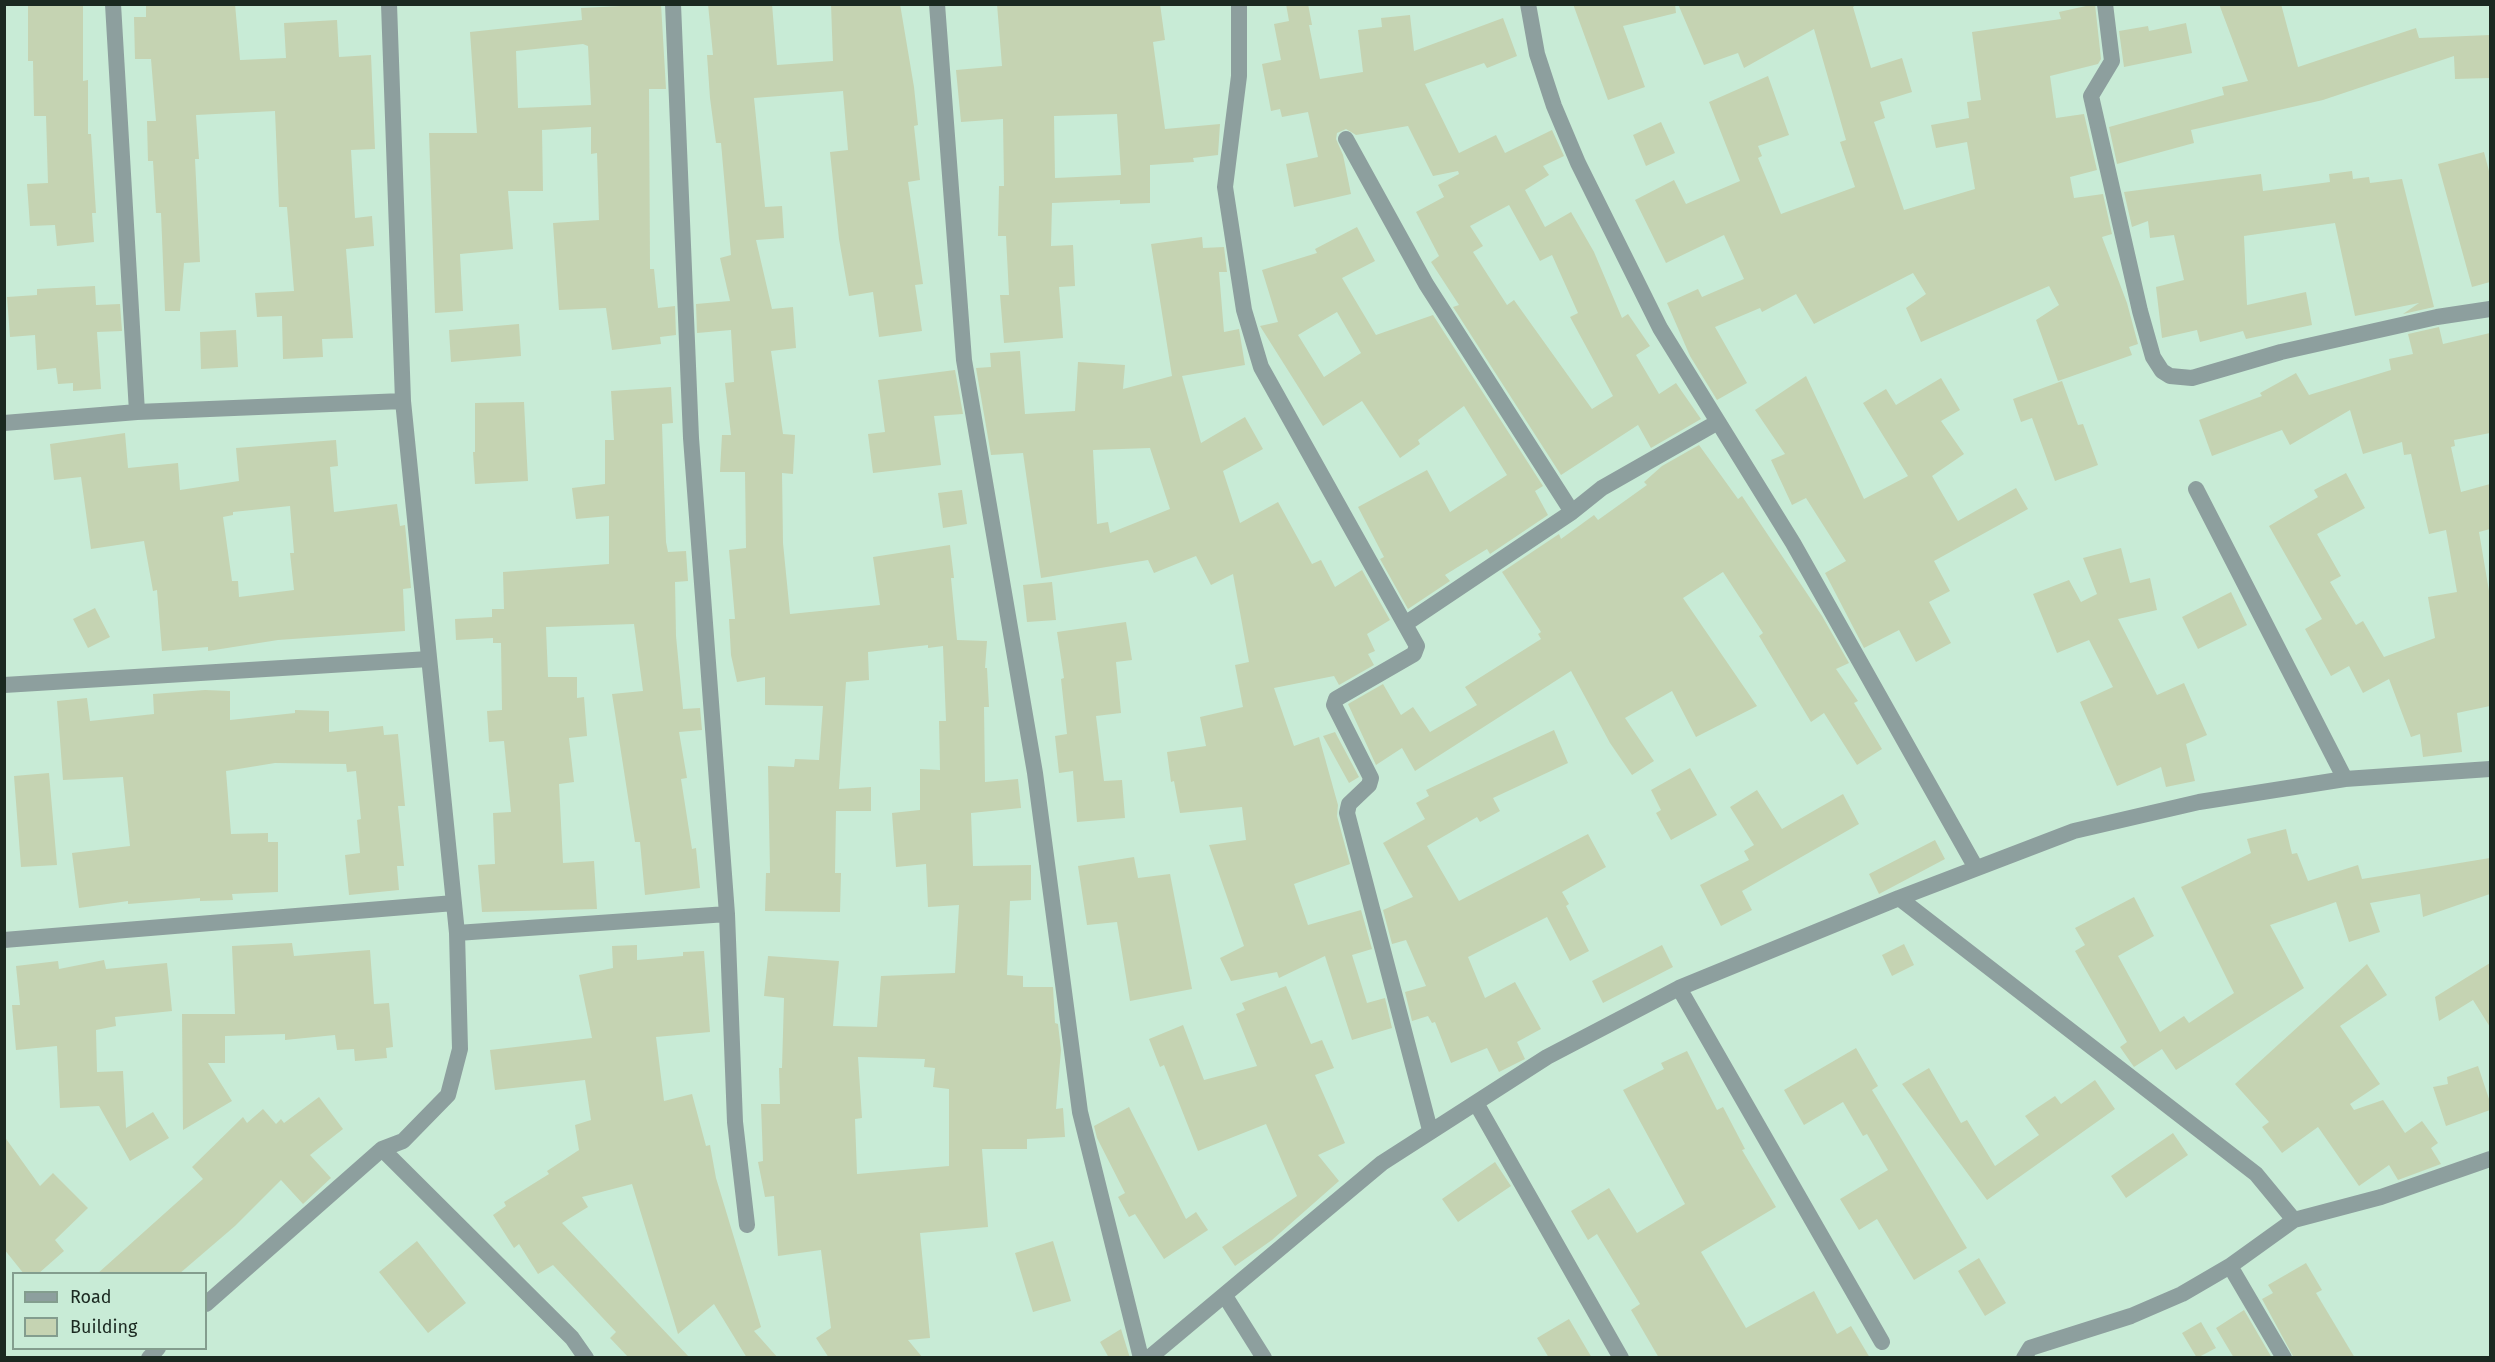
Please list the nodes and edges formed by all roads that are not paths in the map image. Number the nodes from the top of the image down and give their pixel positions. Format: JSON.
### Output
{"nodes":[{"id":1,"x":113,"y":4,"type":"edge"},
{"id":2,"x":389,"y":4,"type":"edge"},
{"id":3,"x":673,"y":4,"type":"edge"},
{"id":4,"x":937,"y":4,"type":"edge"},
{"id":5,"x":1239,"y":4,"type":"edge"},
{"id":6,"x":1528,"y":4,"type":"edge"},
{"id":7,"x":2105,"y":4,"type":"edge"},
{"id":8,"x":1346,"y":139,"type":"dead end"},
{"id":9,"x":2490,"y":309,"type":"edge"},
{"id":10,"x":404,"y":401,"type":"junction"},
{"id":11,"x":137,"y":412,"type":"junction"},
{"id":12,"x":1718,"y":422,"type":"junction"},
{"id":13,"x":4,"y":423,"type":"edge"},
{"id":14,"x":2196,"y":489,"type":"dead end"},
{"id":15,"x":1572,"y":513,"type":"junction"},
{"id":16,"x":1405,"y":624,"type":"junction"},
{"id":17,"x":429,"y":659,"type":"junction"},
{"id":18,"x":4,"y":686,"type":"edge"},
{"id":19,"x":2490,"y":769,"type":"edge"},
{"id":20,"x":2345,"y":779,"type":"junction"},
{"id":21,"x":1976,"y":868,"type":"junction"},
{"id":22,"x":1899,"y":898,"type":"junction"},
{"id":23,"x":454,"y":903,"type":"junction"},
{"id":24,"x":727,"y":914,"type":"junction"},
{"id":25,"x":457,"y":933,"type":"junction"},
{"id":26,"x":4,"y":940,"type":"edge"},
{"id":27,"x":1679,"y":988,"type":"junction"},
{"id":28,"x":1476,"y":1103,"type":"junction"},
{"id":29,"x":1430,"y":1130,"type":"junction"},
{"id":30,"x":382,"y":1149,"type":"junction"},
{"id":31,"x":2490,"y":1159,"type":"edge"},
{"id":32,"x":2294,"y":1220,"type":"junction"},
{"id":33,"x":747,"y":1225,"type":"dead end"},
{"id":34,"x":2230,"y":1266,"type":"junction"},
{"id":35,"x":1225,"y":1296,"type":"junction"},
{"id":36,"x":207,"y":1303,"type":"edge"},
{"id":37,"x":1882,"y":1342,"type":"dead end"},
{"id":38,"x":586,"y":1358,"type":"edge"},
{"id":39,"x":1141,"y":1358,"type":"edge"},
{"id":40,"x":1149,"y":1358,"type":"edge"},
{"id":41,"x":1264,"y":1358,"type":"edge"},
{"id":42,"x":1621,"y":1358,"type":"edge"},
{"id":43,"x":2024,"y":1358,"type":"edge"},
{"id":44,"x":2284,"y":1358,"type":"edge"}],
"edges":[{"from":1,"to":11,"type":"street"},
{"from":2,"to":10,"type":"street"},
{"from":3,"to":24,"type":"street"},
{"from":4,"to":39,"type":"street"},
{"from":5,"to":16,"type":"street"},
{"from":6,"to":12,"type":"street"},
{"from":7,"to":9,"type":"street"},
{"from":8,"to":15,"type":"street"},
{"from":10,"to":11,"type":"street"},
{"from":10,"to":17,"type":"street"},
{"from":11,"to":13,"type":"street"},
{"from":12,"to":15,"type":"street"},
{"from":12,"to":21,"type":"street"},
{"from":14,"to":20,"type":"street"},
{"from":15,"to":16,"type":"street"},
{"from":16,"to":29,"type":"street"},
{"from":17,"to":18,"type":"street"},
{"from":17,"to":23,"type":"street"},
{"from":19,"to":20,"type":"street"},
{"from":20,"to":21,"type":"street"},
{"from":21,"to":22,"type":"street"},
{"from":22,"to":27,"type":"street"},
{"from":22,"to":32,"type":"street"},
{"from":23,"to":25,"type":"street"},
{"from":23,"to":26,"type":"street"},
{"from":24,"to":25,"type":"street"},
{"from":24,"to":33,"type":"street"},
{"from":25,"to":30,"type":"street"},
{"from":27,"to":28,"type":"street"},
{"from":27,"to":37,"type":"street"},
{"from":28,"to":29,"type":"street"},
{"from":28,"to":42,"type":"street"},
{"from":29,"to":35,"type":"street"},
{"from":30,"to":36,"type":"street"},
{"from":30,"to":38,"type":"street"},
{"from":31,"to":32,"type":"street"},
{"from":32,"to":34,"type":"street"},
{"from":34,"to":43,"type":"street"},
{"from":34,"to":44,"type":"street"},
{"from":35,"to":40,"type":"street"},
{"from":35,"to":41,"type":"street"}]}
